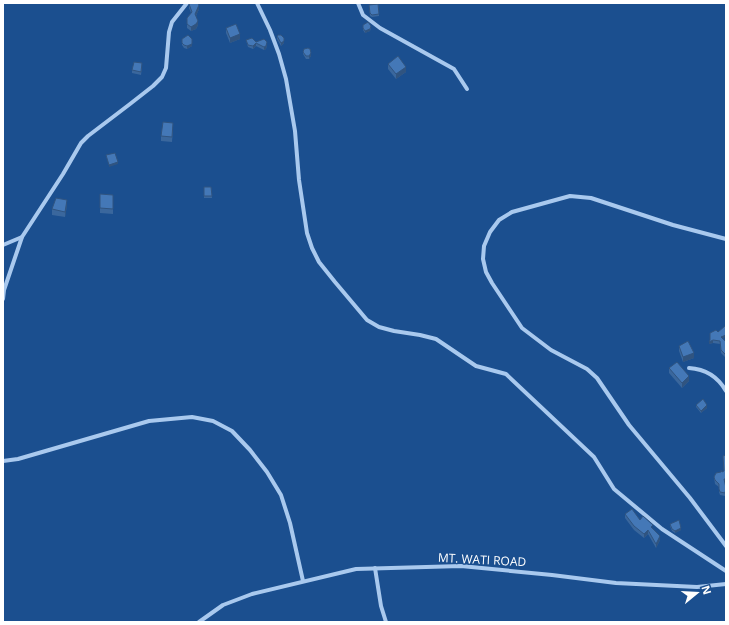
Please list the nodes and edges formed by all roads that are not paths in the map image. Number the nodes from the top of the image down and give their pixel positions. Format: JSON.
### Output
{"nodes":[{"id":1,"x":187,"y":3,"type":"edge"},
{"id":2,"x":257,"y":3,"type":"edge"},
{"id":3,"x":358,"y":3,"type":"edge"},
{"id":4,"x":467,"y":89,"type":"dead end"},
{"id":5,"x":22,"y":238,"type":"junction"},
{"id":6,"x":726,"y":239,"type":"edge"},
{"id":7,"x":3,"y":245,"type":"edge"},
{"id":8,"x":3,"y":299,"type":"edge"},
{"id":9,"x":689,"y":368,"type":"dead end"},
{"id":10,"x":726,"y":391,"type":"edge"},
{"id":11,"x":3,"y":461,"type":"edge"},
{"id":12,"x":726,"y":546,"type":"edge"},
{"id":13,"x":375,"y":568,"type":"junction"},
{"id":14,"x":726,"y":571,"type":"edge"},
{"id":15,"x":303,"y":581,"type":"junction"},
{"id":16,"x":726,"y":584,"type":"edge"},
{"id":17,"x":199,"y":622,"type":"edge"},
{"id":18,"x":386,"y":622,"type":"edge"}],
"edges":[{"from":1,"to":5,"type":"street"},
{"from":2,"to":14,"type":"street"},
{"from":3,"to":4,"type":"street"},
{"from":5,"to":7,"type":"street"},
{"from":5,"to":8,"type":"street"},
{"from":6,"to":12,"type":"street"},
{"from":9,"to":10,"type":"street"},
{"from":11,"to":15,"type":"street"},
{"from":13,"to":15,"type":"street","name":"MT. WATI ROAD"},
{"from":13,"to":16,"type":"street","name":"MT. WATI ROAD"},
{"from":13,"to":18,"type":"street"},
{"from":15,"to":17,"type":"street","name":"MT. WATI ROAD"}]}
